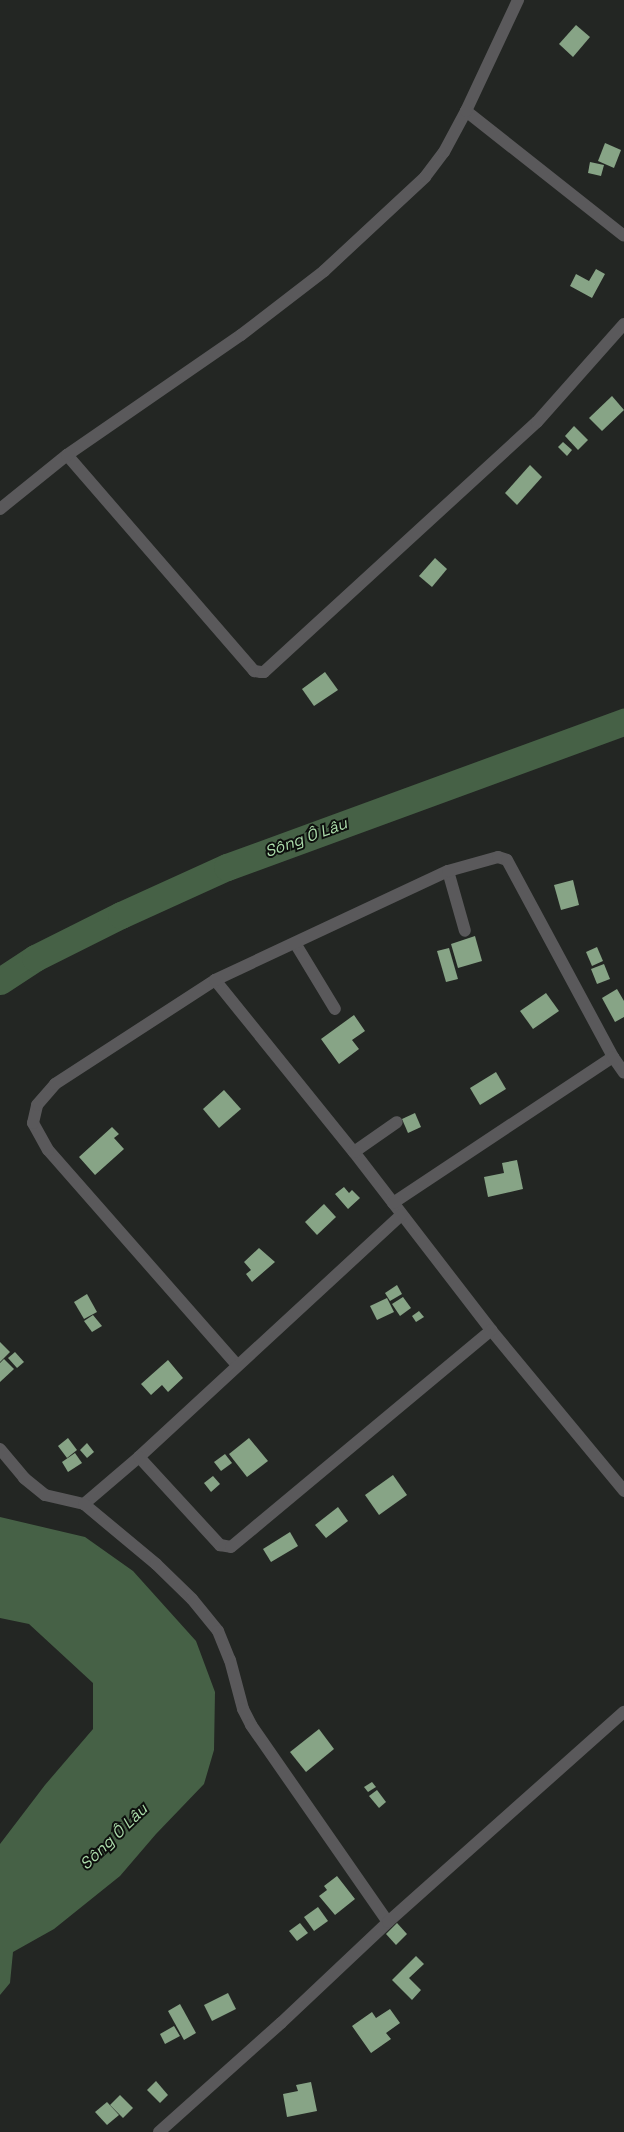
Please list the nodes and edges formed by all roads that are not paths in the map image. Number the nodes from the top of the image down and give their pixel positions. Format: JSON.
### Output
{"nodes":[{"id":1,"x":518,"y":0,"type":"edge"},
{"id":2,"x":466,"y":111,"type":"junction"},
{"id":3,"x":624,"y":236,"type":"edge"},
{"id":4,"x":624,"y":324,"type":"edge"},
{"id":5,"x":67,"y":455,"type":"junction"},
{"id":6,"x":0,"y":510,"type":"edge"},
{"id":7,"x":448,"y":870,"type":"junction"},
{"id":8,"x":465,"y":931,"type":"dead end"},
{"id":9,"x":295,"y":943,"type":"junction"},
{"id":10,"x":215,"y":980,"type":"junction"},
{"id":11,"x":335,"y":1009,"type":"dead end"},
{"id":12,"x":613,"y":1057,"type":"junction"},
{"id":13,"x":624,"y":1074,"type":"edge"},
{"id":14,"x":397,"y":1122,"type":"dead end"},
{"id":15,"x":354,"y":1152,"type":"junction"},
{"id":16,"x":393,"y":1203,"type":"junction"},
{"id":17,"x":401,"y":1215,"type":"junction"},
{"id":18,"x":491,"y":1330,"type":"junction"},
{"id":19,"x":237,"y":1366,"type":"junction"},
{"id":20,"x":0,"y":1449,"type":"edge"},
{"id":21,"x":139,"y":1457,"type":"junction"},
{"id":22,"x":624,"y":1491,"type":"edge"},
{"id":23,"x":84,"y":1504,"type":"junction"},
{"id":24,"x":624,"y":1712,"type":"edge"},
{"id":25,"x":388,"y":1922,"type":"junction"},
{"id":26,"x":158,"y":2132,"type":"edge"}],
"edges":[{"from":1,"to":2,"type":"street"},
{"from":2,"to":3,"type":"street"},
{"from":2,"to":5,"type":"street"},
{"from":4,"to":5,"type":"street"},
{"from":5,"to":6,"type":"street"},
{"from":7,"to":8,"type":"street"},
{"from":7,"to":9,"type":"street"},
{"from":7,"to":12,"type":"street"},
{"from":9,"to":10,"type":"street"},
{"from":9,"to":11,"type":"street"},
{"from":10,"to":15,"type":"street"},
{"from":10,"to":19,"type":"street"},
{"from":12,"to":13,"type":"street"},
{"from":12,"to":16,"type":"street"},
{"from":14,"to":15,"type":"street"},
{"from":15,"to":16,"type":"street"},
{"from":16,"to":17,"type":"street"},
{"from":17,"to":18,"type":"street"},
{"from":17,"to":19,"type":"street"},
{"from":18,"to":21,"type":"street"},
{"from":18,"to":22,"type":"street"},
{"from":19,"to":21,"type":"street"},
{"from":20,"to":23,"type":"street"},
{"from":21,"to":23,"type":"street"},
{"from":23,"to":25,"type":"street"},
{"from":24,"to":25,"type":"street"},
{"from":25,"to":26,"type":"street"}]}
